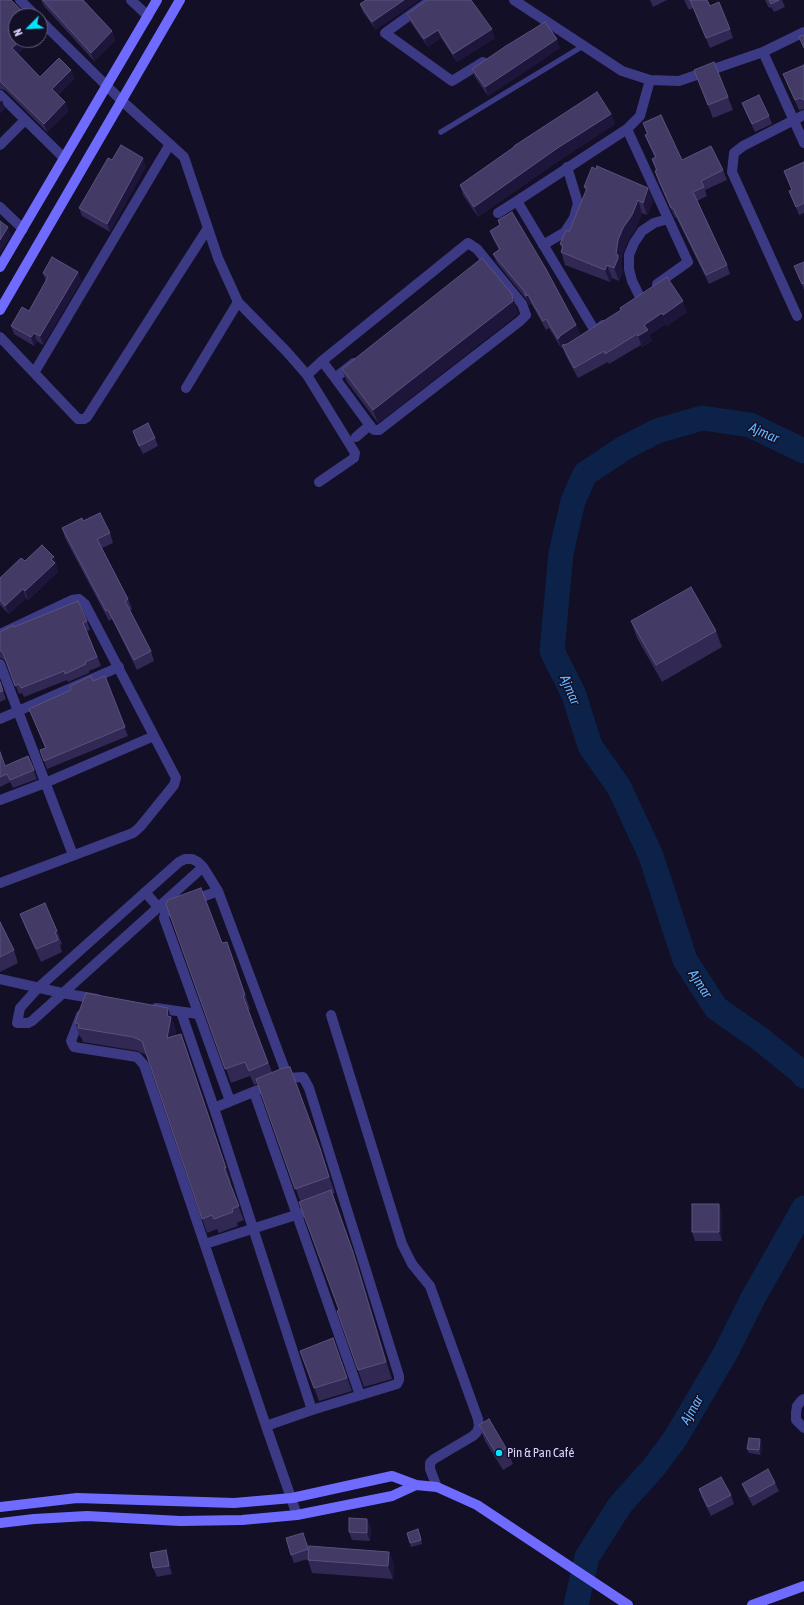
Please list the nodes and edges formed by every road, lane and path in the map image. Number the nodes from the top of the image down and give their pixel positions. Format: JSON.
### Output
{"nodes":[{"id":1,"x":20,"y":0,"type":"edge"},
{"id":2,"x":132,"y":0,"type":"edge"},
{"id":3,"x":157,"y":0,"type":"edge"},
{"id":4,"x":180,"y":0,"type":"edge"},
{"id":5,"x":431,"y":0,"type":"edge"},
{"id":6,"x":514,"y":0,"type":"edge"},
{"id":7,"x":28,"y":8,"type":"edge"},
{"id":8,"x":148,"y":16,"type":"junction"},
{"id":9,"x":48,"y":28,"type":"edge"},
{"id":10,"x":804,"y":32,"type":"edge"},
{"id":11,"x":583,"y":46,"type":"junction"},
{"id":12,"x":763,"y":52,"type":"junction"},
{"id":13,"x":493,"y":56,"type":"edge"},
{"id":14,"x":650,"y":80,"type":"junction"},
{"id":15,"x":107,"y":86,"type":"junction"},
{"id":16,"x":0,"y":95,"type":"edge"},
{"id":17,"x":121,"y":100,"type":"junction"},
{"id":18,"x":804,"y":115,"type":"edge"},
{"id":19,"x":25,"y":120,"type":"junction"},
{"id":20,"x":794,"y":120,"type":"junction"},
{"id":21,"x":627,"y":128,"type":"junction"},
{"id":22,"x":441,"y":132,"type":"dead end"},
{"id":23,"x":804,"y":143,"type":"edge"},
{"id":24,"x":170,"y":144,"type":"junction"},
{"id":25,"x":0,"y":145,"type":"edge"},
{"id":26,"x":64,"y":158,"type":"junction"},
{"id":27,"x":567,"y":167,"type":"junction"},
{"id":28,"x":517,"y":201,"type":"junction"},
{"id":29,"x":0,"y":207,"type":"edge"},
{"id":30,"x":498,"y":213,"type":"dead end"},
{"id":31,"x":668,"y":219,"type":"junction"},
{"id":32,"x":208,"y":228,"type":"junction"},
{"id":33,"x":23,"y":229,"type":"junction"},
{"id":34,"x":543,"y":245,"type":"junction"},
{"id":35,"x":0,"y":267,"type":"edge"},
{"id":36,"x":238,"y":302,"type":"junction"},
{"id":37,"x":0,"y":310,"type":"edge"},
{"id":38,"x":797,"y":316,"type":"dead end"},
{"id":39,"x":612,"y":318,"type":"edge"},
{"id":40,"x":0,"y":337,"type":"edge"},
{"id":41,"x":360,"y":358,"type":"edge"},
{"id":42,"x":322,"y":361,"type":"junction"},
{"id":43,"x":34,"y":373,"type":"junction"},
{"id":44,"x":306,"y":375,"type":"junction"},
{"id":45,"x":335,"y":378,"type":"junction"},
{"id":46,"x":186,"y":388,"type":"dead end"},
{"id":47,"x":370,"y":426,"type":"junction"},
{"id":48,"x":356,"y":437,"type":"dead end"},
{"id":49,"x":319,"y":482,"type":"dead end"},
{"id":50,"x":0,"y":634,"type":"edge"},
{"id":51,"x":0,"y":664,"type":"edge"},
{"id":52,"x":119,"y":667,"type":"junction"},
{"id":53,"x":19,"y":711,"type":"junction"},
{"id":54,"x":0,"y":719,"type":"edge"},
{"id":55,"x":154,"y":736,"type":"junction"},
{"id":56,"x":45,"y":783,"type":"junction"},
{"id":57,"x":0,"y":800,"type":"edge"},
{"id":58,"x":73,"y":854,"type":"junction"},
{"id":59,"x":203,"y":867,"type":"junction"},
{"id":60,"x":0,"y":883,"type":"edge"},
{"id":61,"x":218,"y":891,"type":"junction"},
{"id":62,"x":145,"y":892,"type":"junction"},
{"id":63,"x":158,"y":907,"type":"junction"},
{"id":64,"x":0,"y":979,"type":"edge"},
{"id":65,"x":38,"y":988,"type":"junction"},
{"id":66,"x":62,"y":993,"type":"junction"},
{"id":67,"x":88,"y":997,"type":"junction"},
{"id":68,"x":104,"y":1000,"type":"edge"},
{"id":69,"x":142,"y":1006,"type":"edge"},
{"id":70,"x":181,"y":1012,"type":"junction"},
{"id":71,"x":198,"y":1014,"type":"junction"},
{"id":72,"x":331,"y":1015,"type":"dead end"},
{"id":73,"x":267,"y":1086,"type":"edge"},
{"id":74,"x":254,"y":1092,"type":"junction"},
{"id":75,"x":230,"y":1102,"type":"junction"},
{"id":76,"x":214,"y":1108,"type":"junction"},
{"id":77,"x":310,"y":1210,"type":"edge"},
{"id":78,"x":296,"y":1215,"type":"junction"},
{"id":79,"x":252,"y":1228,"type":"junction"},
{"id":80,"x":205,"y":1244,"type":"junction"},
{"id":81,"x":360,"y":1395,"type":"junction"},
{"id":82,"x":804,"y":1399,"type":"edge"},
{"id":83,"x":312,"y":1410,"type":"junction"},
{"id":84,"x":266,"y":1426,"type":"junction"},
{"id":85,"x":804,"y":1428,"type":"edge"},
{"id":86,"x":416,"y":1485,"type":"junction"},
{"id":87,"x":437,"y":1487,"type":"junction"},
{"id":88,"x":292,"y":1498,"type":"junction"},
{"id":89,"x":0,"y":1507,"type":"edge"},
{"id":90,"x":297,"y":1514,"type":"junction"},
{"id":91,"x":0,"y":1523,"type":"edge"},
{"id":92,"x":804,"y":1586,"type":"edge"},
{"id":93,"x":628,"y":1605,"type":"edge"},
{"id":94,"x":752,"y":1605,"type":"edge"}],
"edges":[{"from":1,"to":7,"type":"street"},
{"from":2,"to":8,"type":"street"},
{"from":3,"to":8,"type":"street"},
{"from":4,"to":17,"type":"street"},
{"from":5,"to":13,"type":"street"},
{"from":6,"to":11,"type":"street"},
{"from":8,"to":15,"type":"street"},
{"from":9,"to":15,"type":"street"},
{"from":10,"to":12,"type":"street"},
{"from":11,"to":14,"type":"street"},
{"from":11,"to":22,"type":"lane"},
{"from":12,"to":14,"type":"street"},
{"from":12,"to":20,"type":"street"},
{"from":14,"to":21,"type":"street"},
{"from":15,"to":17,"type":"street"},
{"from":15,"to":26,"type":"street"},
{"from":16,"to":19,"type":"street"},
{"from":17,"to":24,"type":"street"},
{"from":17,"to":37,"type":"street"},
{"from":18,"to":20,"type":"street"},
{"from":19,"to":25,"type":"street"},
{"from":19,"to":26,"type":"street"},
{"from":20,"to":23,"type":"street"},
{"from":20,"to":38,"type":"street"},
{"from":21,"to":27,"type":"street"},
{"from":21,"to":31,"type":"street"},
{"from":24,"to":32,"type":"street"},
{"from":24,"to":43,"type":"street"},
{"from":26,"to":33,"type":"street"},
{"from":27,"to":28,"type":"street"},
{"from":27,"to":34,"type":"street"},
{"from":28,"to":30,"type":"street"},
{"from":28,"to":34,"type":"street"},
{"from":29,"to":33,"type":"street"},
{"from":31,"to":31,"type":"street"},
{"from":32,"to":36,"type":"street"},
{"from":32,"to":43,"type":"street"},
{"from":33,"to":35,"type":"street"},
{"from":34,"to":39,"type":"street"},
{"from":36,"to":44,"type":"street"},
{"from":36,"to":46,"type":"street"},
{"from":40,"to":43,"type":"street"},
{"from":41,"to":45,"type":"street"},
{"from":42,"to":44,"type":"street"},
{"from":42,"to":45,"type":"street"},
{"from":42,"to":47,"type":"street"},
{"from":44,"to":49,"type":"street"},
{"from":45,"to":47,"type":"street"},
{"from":47,"to":48,"type":"street"},
{"from":50,"to":52,"type":"street"},
{"from":51,"to":53,"type":"street"},
{"from":52,"to":53,"type":"street"},
{"from":52,"to":55,"type":"street"},
{"from":53,"to":54,"type":"street"},
{"from":53,"to":56,"type":"street"},
{"from":55,"to":56,"type":"street"},
{"from":55,"to":58,"type":"street"},
{"from":56,"to":57,"type":"street"},
{"from":56,"to":58,"type":"street"},
{"from":58,"to":60,"type":"street"},
{"from":59,"to":61,"type":"street"},
{"from":59,"to":62,"type":"street"},
{"from":59,"to":63,"type":"street"},
{"from":61,"to":71,"type":"street"},
{"from":61,"to":81,"type":"street"},
{"from":62,"to":63,"type":"street"},
{"from":62,"to":65,"type":"street"},
{"from":63,"to":66,"type":"street"},
{"from":64,"to":65,"type":"street"},
{"from":65,"to":66,"type":"street"},
{"from":65,"to":66,"type":"street"},
{"from":66,"to":67,"type":"street"},
{"from":67,"to":68,"type":"street"},
{"from":67,"to":80,"type":"street"},
{"from":69,"to":70,"type":"street"},
{"from":70,"to":71,"type":"street"},
{"from":70,"to":76,"type":"street"},
{"from":71,"to":75,"type":"street"},
{"from":72,"to":87,"type":"street"},
{"from":73,"to":74,"type":"street"},
{"from":74,"to":75,"type":"street"},
{"from":74,"to":78,"type":"street"},
{"from":75,"to":76,"type":"street"},
{"from":76,"to":79,"type":"street"},
{"from":77,"to":78,"type":"street"},
{"from":78,"to":79,"type":"street"},
{"from":78,"to":81,"type":"street"},
{"from":79,"to":80,"type":"street"},
{"from":79,"to":83,"type":"street"},
{"from":80,"to":84,"type":"street"},
{"from":81,"to":83,"type":"street"},
{"from":82,"to":85,"type":"street"},
{"from":83,"to":84,"type":"street"},
{"from":84,"to":88,"type":"street"},
{"from":86,"to":87,"type":"street"},
{"from":86,"to":88,"type":"street"},
{"from":86,"to":90,"type":"street"},
{"from":87,"to":93,"type":"street"},
{"from":88,"to":89,"type":"street"},
{"from":88,"to":90,"type":"street"},
{"from":90,"to":91,"type":"street"},
{"from":92,"to":94,"type":"street"}]}
